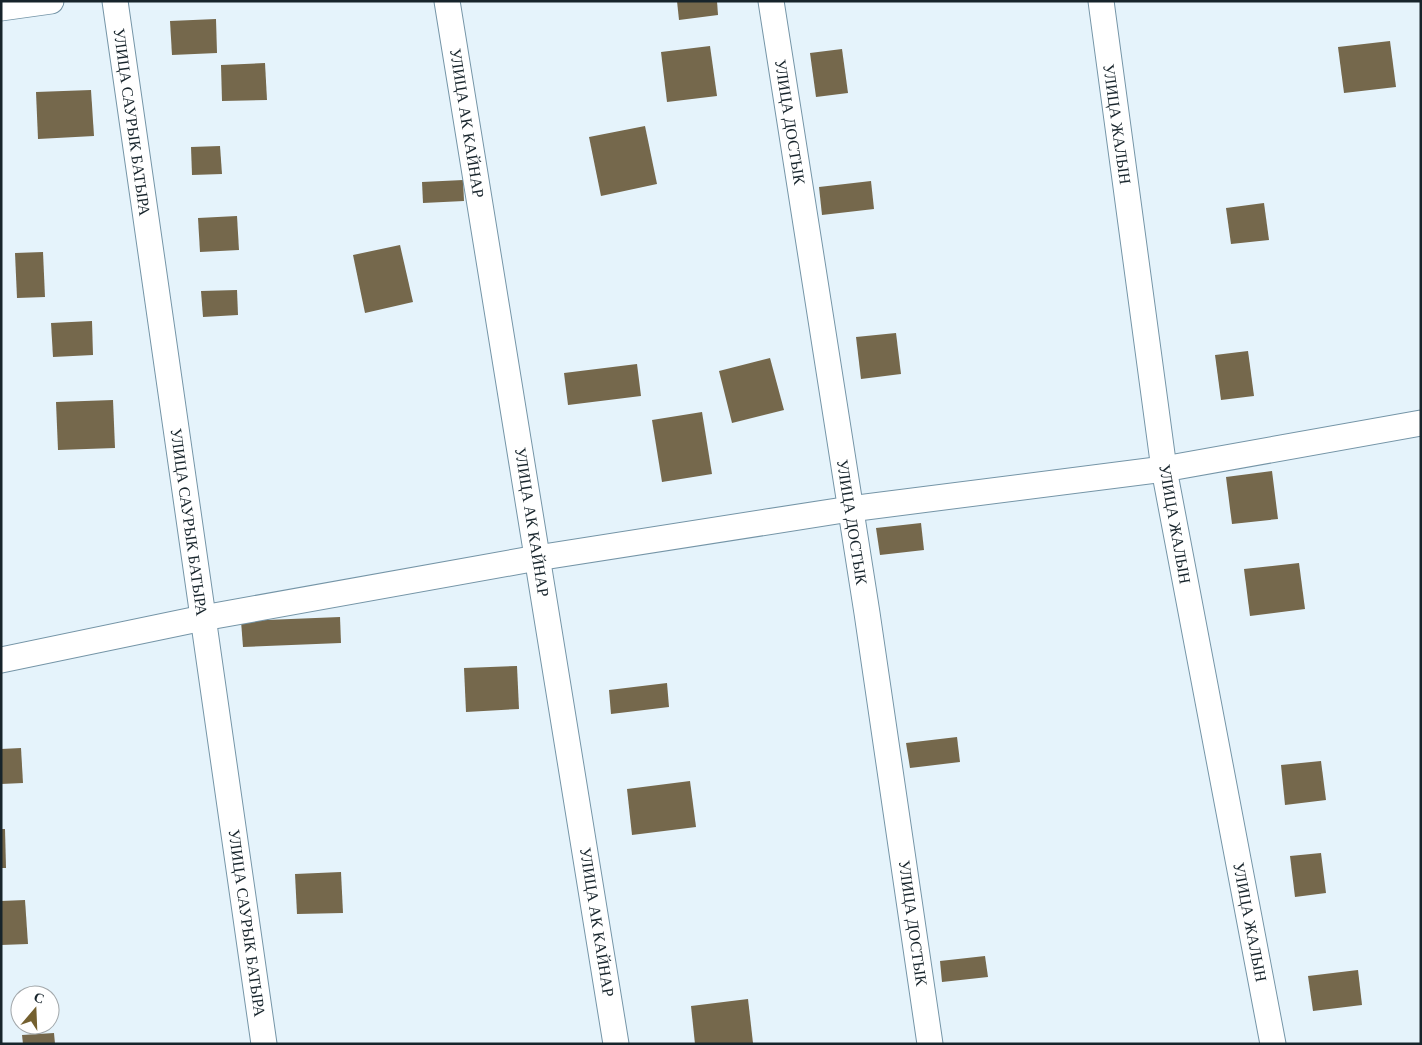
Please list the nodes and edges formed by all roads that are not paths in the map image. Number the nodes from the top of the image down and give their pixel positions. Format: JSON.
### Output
{"nodes":[{"id":1,"x":50,"y":1,"type":"edge"},
{"id":2,"x":115,"y":1,"type":"edge"},
{"id":3,"x":447,"y":1,"type":"edge"},
{"id":4,"x":771,"y":1,"type":"edge"},
{"id":5,"x":1101,"y":1,"type":"edge"},
{"id":6,"x":1,"y":8,"type":"edge"},
{"id":7,"x":1421,"y":423,"type":"edge"},
{"id":8,"x":1164,"y":469,"type":"junction"},
{"id":9,"x":850,"y":509,"type":"junction"},
{"id":10,"x":538,"y":558,"type":"junction"},
{"id":11,"x":203,"y":618,"type":"junction"},
{"id":12,"x":1,"y":660,"type":"edge"},
{"id":13,"x":264,"y":1044,"type":"edge"},
{"id":14,"x":616,"y":1044,"type":"edge"},
{"id":15,"x":930,"y":1044,"type":"edge"},
{"id":16,"x":1273,"y":1044,"type":"edge"}],
"edges":[{"from":1,"to":6,"type":"street"},
{"from":2,"to":11,"type":"street","name":"УЛИЦА САУРЫК БАТЫРА"},
{"from":3,"to":10,"type":"street","name":"УЛИЦА АК КАЙНАР"},
{"from":4,"to":9,"type":"street","name":"УЛИЦА ДОСТЫК"},
{"from":5,"to":8,"type":"street","name":"УЛИЦА ЖАЛЫН"},
{"from":7,"to":8,"type":"street"},
{"from":8,"to":9,"type":"street"},
{"from":8,"to":16,"type":"street","name":"УЛИЦА ЖАЛЫН"},
{"from":9,"to":10,"type":"street"},
{"from":9,"to":15,"type":"street","name":"УЛИЦА ДОСТЫК"},
{"from":10,"to":11,"type":"street"},
{"from":10,"to":14,"type":"street","name":"УЛИЦА АК КАЙНАР"},
{"from":11,"to":12,"type":"street"},
{"from":11,"to":13,"type":"street","name":"УЛИЦА САУРЫК БАТЫРА"}]}
